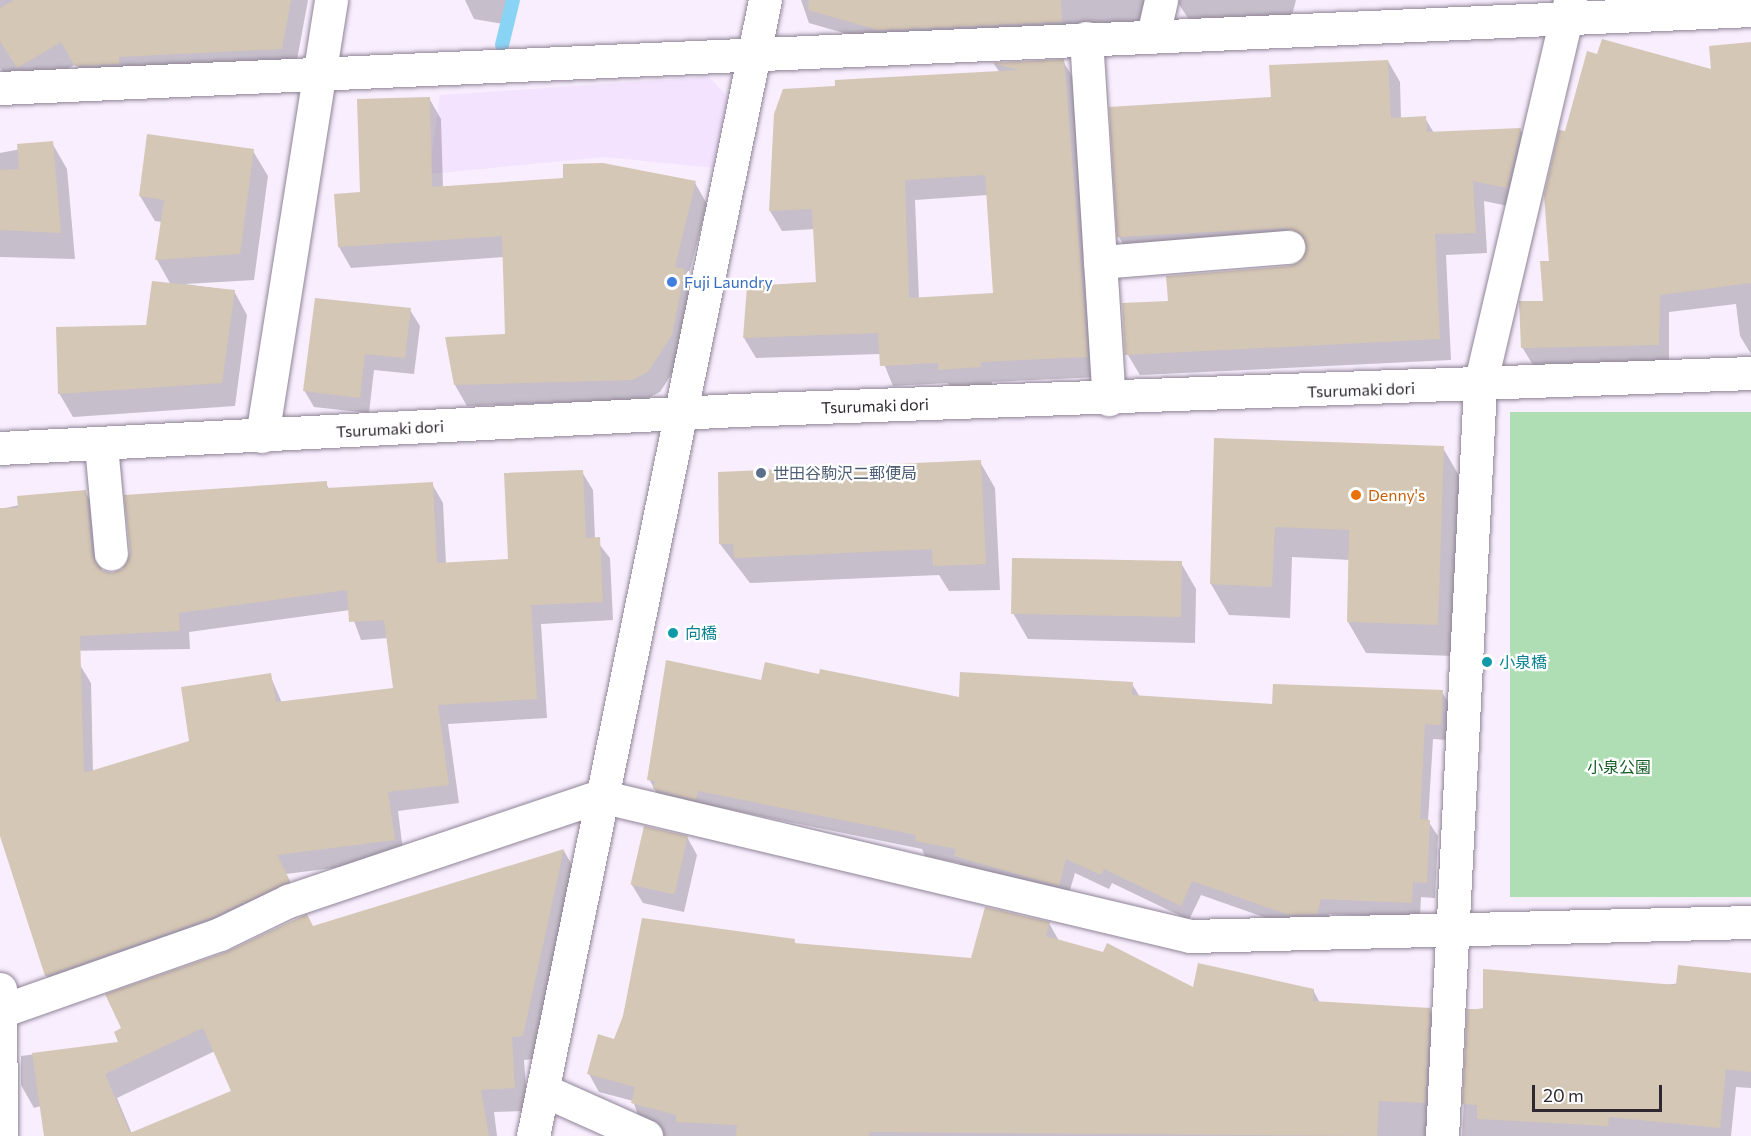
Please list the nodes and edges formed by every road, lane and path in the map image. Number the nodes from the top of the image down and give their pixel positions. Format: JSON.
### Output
{"nodes":[{"id":1,"x":331,"y":0,"type":"edge"},
{"id":2,"x":765,"y":0,"type":"edge"},
{"id":3,"x":1161,"y":0,"type":"edge"},
{"id":4,"x":1568,"y":9,"type":"edge"},
{"id":5,"x":1751,"y":10,"type":"edge"},
{"id":6,"x":1153,"y":35,"type":"junction"},
{"id":7,"x":1086,"y":38,"type":"junction"},
{"id":8,"x":755,"y":52,"type":"junction"},
{"id":9,"x":317,"y":77,"type":"junction"},
{"id":10,"x":0,"y":88,"type":"edge"},
{"id":11,"x":1288,"y":247,"type":"dead end"},
{"id":12,"x":1100,"y":262,"type":"junction"},
{"id":13,"x":1751,"y":373,"type":"edge"},
{"id":14,"x":1480,"y":385,"type":"junction"},
{"id":15,"x":1109,"y":399,"type":"junction"},
{"id":16,"x":680,"y":413,"type":"junction"},
{"id":17,"x":262,"y":436,"type":"junction"},
{"id":18,"x":101,"y":445,"type":"junction"},
{"id":19,"x":0,"y":448,"type":"edge"},
{"id":20,"x":111,"y":554,"type":"dead end"},
{"id":21,"x":600,"y":796,"type":"junction"},
{"id":22,"x":1751,"y":921,"type":"edge"},
{"id":23,"x":1448,"y":930,"type":"junction"},
{"id":24,"x":2,"y":999,"type":"edge"},
{"id":25,"x":543,"y":1090,"type":"junction"},
{"id":26,"x":1,"y":1136,"type":"edge"},
{"id":27,"x":533,"y":1136,"type":"edge"},
{"id":28,"x":646,"y":1136,"type":"edge"},
{"id":29,"x":1442,"y":1136,"type":"edge"}],
"edges":[{"from":1,"to":9,"type":"street"},
{"from":2,"to":8,"type":"street"},
{"from":3,"to":6,"type":"street"},
{"from":4,"to":5,"type":"street"},
{"from":4,"to":6,"type":"street"},
{"from":4,"to":14,"type":"street"},
{"from":6,"to":7,"type":"street"},
{"from":7,"to":8,"type":"street"},
{"from":7,"to":12,"type":"street"},
{"from":8,"to":9,"type":"street"},
{"from":8,"to":16,"type":"street"},
{"from":9,"to":10,"type":"street"},
{"from":9,"to":17,"type":"street"},
{"from":11,"to":12,"type":"street"},
{"from":12,"to":15,"type":"street"},
{"from":13,"to":14,"type":"street","name":"Tsurumaki dori"},
{"from":14,"to":15,"type":"street","name":"Tsurumaki dori"},
{"from":14,"to":23,"type":"street"},
{"from":15,"to":16,"type":"street","name":"Tsurumaki dori"},
{"from":16,"to":17,"type":"street","name":"Tsurumaki dori"},
{"from":16,"to":21,"type":"street"},
{"from":17,"to":18,"type":"street","name":"Tsurumaki dori"},
{"from":18,"to":19,"type":"street","name":"Tsurumaki dori"},
{"from":18,"to":20,"type":"street"},
{"from":21,"to":23,"type":"street"},
{"from":21,"to":24,"type":"street"},
{"from":21,"to":25,"type":"street"},
{"from":22,"to":23,"type":"street"},
{"from":23,"to":29,"type":"street"},
{"from":24,"to":26,"type":"street"},
{"from":25,"to":27,"type":"street"},
{"from":25,"to":28,"type":"street"}]}
